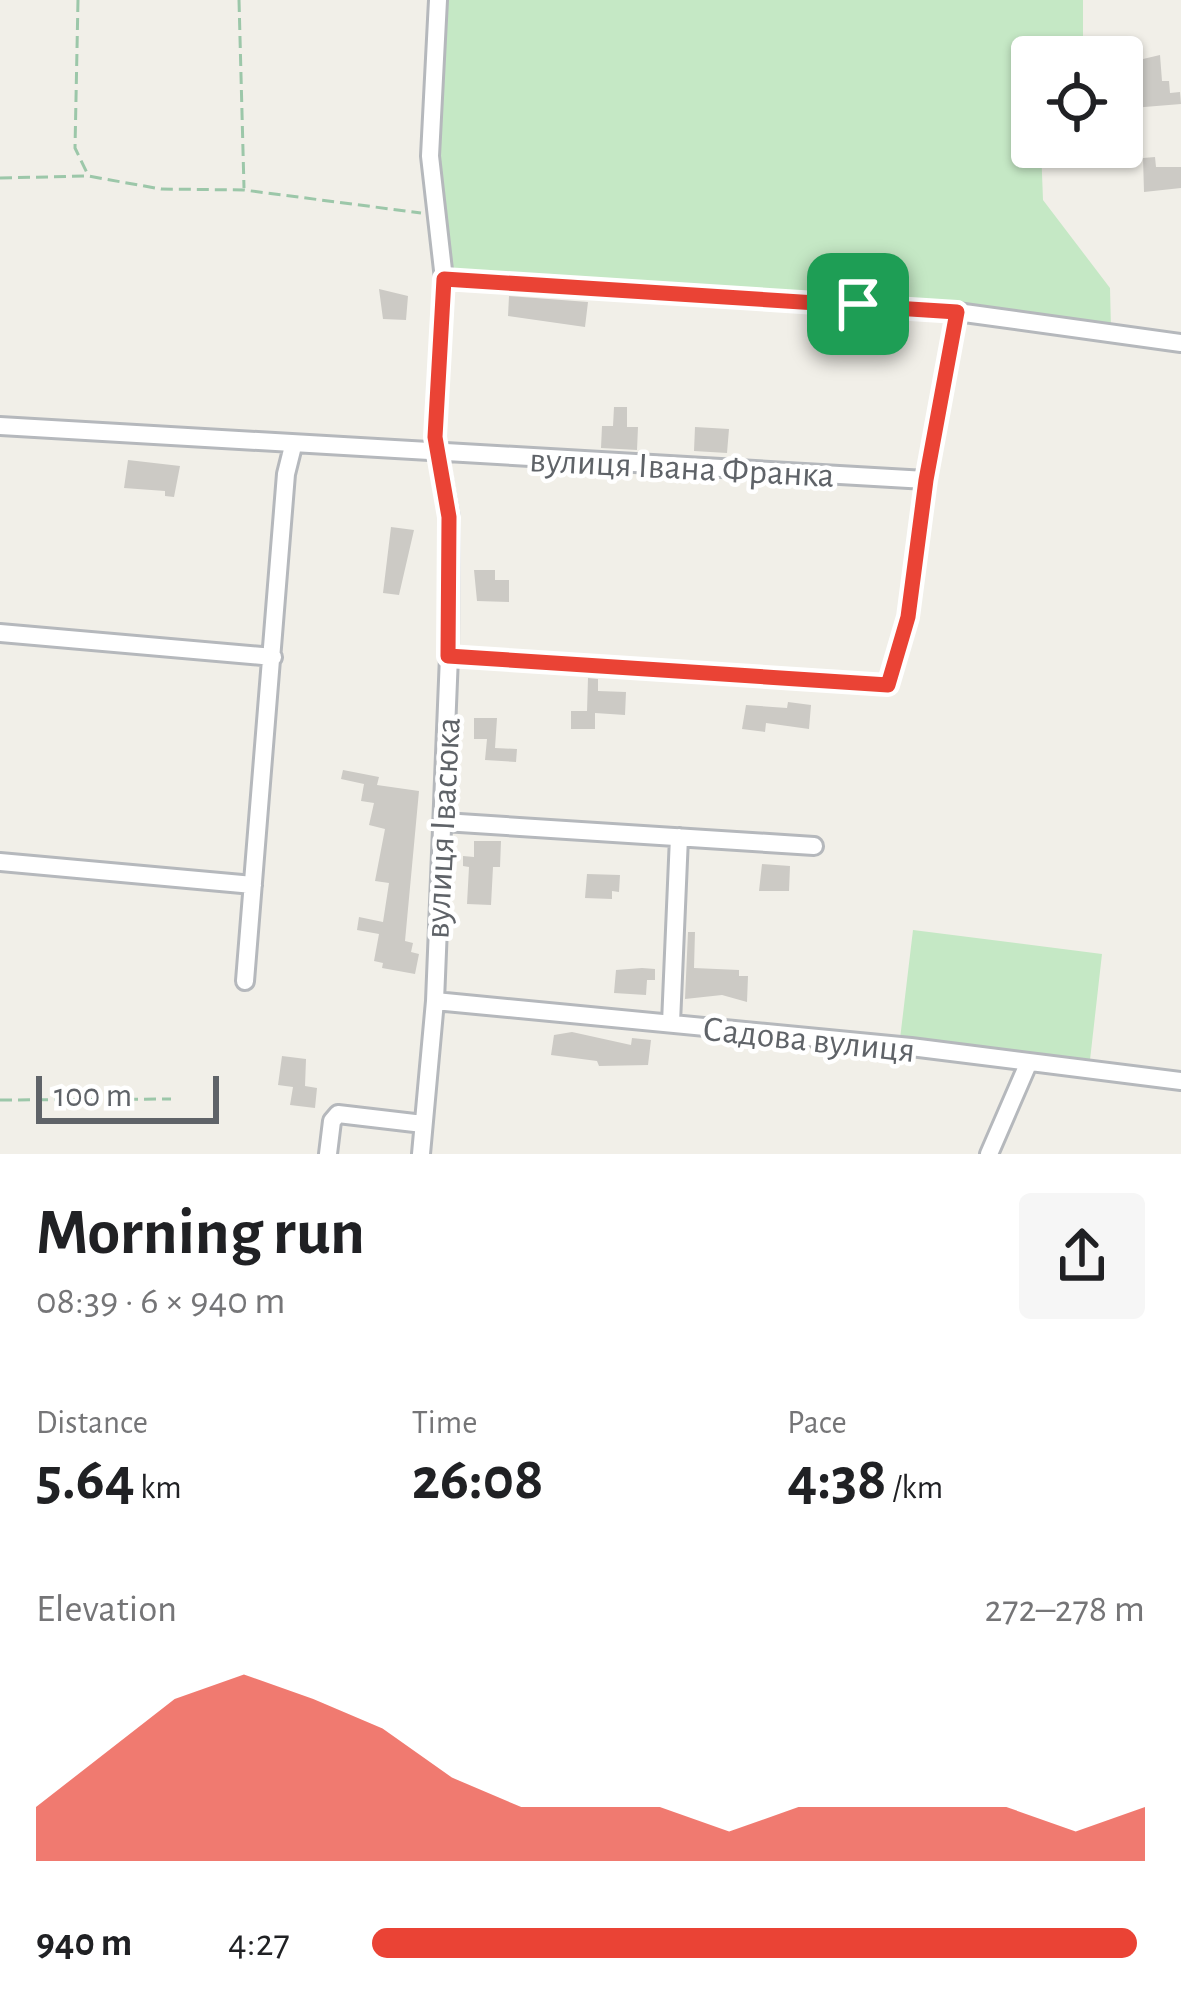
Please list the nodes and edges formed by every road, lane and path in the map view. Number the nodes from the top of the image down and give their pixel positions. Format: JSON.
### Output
{"nodes":[{"id":1,"x":78,"y":0,"type":"edge"},
{"id":2,"x":239,"y":0,"type":"edge"},
{"id":3,"x":438,"y":0,"type":"edge"},
{"id":4,"x":88,"y":176,"type":"junction"},
{"id":5,"x":0,"y":178,"type":"edge"},
{"id":6,"x":244,"y":190,"type":"junction"},
{"id":7,"x":435,"y":214,"type":"junction"},
{"id":8,"x":444,"y":279,"type":"junction"},
{"id":9,"x":957,"y":312,"type":"junction"},
{"id":10,"x":1181,"y":344,"type":"edge"},
{"id":11,"x":0,"y":426,"type":"edge"},
{"id":12,"x":293,"y":446,"type":"junction"},
{"id":13,"x":438,"y":453,"type":"junction"},
{"id":14,"x":926,"y":480,"type":"junction"},
{"id":15,"x":0,"y":633,"type":"edge"},
{"id":16,"x":448,"y":656,"type":"junction"},
{"id":17,"x":273,"y":657,"type":"junction"},
{"id":18,"x":444,"y":821,"type":"junction"},
{"id":19,"x":679,"y":837,"type":"junction"},
{"id":20,"x":814,"y":846,"type":"dead end"},
{"id":21,"x":0,"y":862,"type":"edge"},
{"id":22,"x":253,"y":885,"type":"junction"},
{"id":23,"x":244,"y":981,"type":"dead end"},
{"id":24,"x":435,"y":1001,"type":"junction"},
{"id":25,"x":671,"y":1023,"type":"junction"},
{"id":26,"x":1028,"y":1064,"type":"junction"},
{"id":27,"x":1181,"y":1081,"type":"edge"},
{"id":28,"x":171,"y":1099,"type":"dead end"},
{"id":29,"x":0,"y":1100,"type":"edge"},
{"id":30,"x":423,"y":1124,"type":"junction"},
{"id":31,"x":328,"y":1154,"type":"edge"},
{"id":32,"x":421,"y":1154,"type":"edge"},
{"id":33,"x":989,"y":1154,"type":"edge"}],
"edges":[{"from":1,"to":4,"type":"path"},
{"from":2,"to":6,"type":"path"},
{"from":3,"to":7,"type":"street","name":"вулиця Івасюка"},
{"from":4,"to":5,"type":"path"},
{"from":4,"to":6,"type":"path"},
{"from":6,"to":7,"type":"path"},
{"from":7,"to":8,"type":"street","name":"вулиця Івасюка"},
{"from":8,"to":9,"type":"street"},
{"from":8,"to":13,"type":"street","name":"вулиця Івасюка"},
{"from":9,"to":10,"type":"street"},
{"from":9,"to":14,"type":"street"},
{"from":11,"to":12,"type":"street","name":"вулиця Івана Франка"},
{"from":12,"to":13,"type":"street","name":"вулиця Івана Франка"},
{"from":12,"to":17,"type":"street"},
{"from":13,"to":14,"type":"street","name":"вулиця Івана Франка"},
{"from":13,"to":16,"type":"street","name":"вулиця Івасюка"},
{"from":14,"to":16,"type":"street"},
{"from":15,"to":17,"type":"street"},
{"from":16,"to":18,"type":"street","name":"вулиця Івасюка"},
{"from":17,"to":22,"type":"street"},
{"from":18,"to":19,"type":"street"},
{"from":18,"to":24,"type":"street","name":"вулиця Івасюка"},
{"from":19,"to":20,"type":"street"},
{"from":19,"to":25,"type":"street"},
{"from":21,"to":22,"type":"street"},
{"from":22,"to":23,"type":"street"},
{"from":24,"to":25,"type":"street","name":"Садова вулиця"},
{"from":24,"to":30,"type":"street","name":"вулиця Івасюка"},
{"from":25,"to":26,"type":"street","name":"Садова вулиця"},
{"from":26,"to":27,"type":"street","name":"Садова вулиця"},
{"from":26,"to":33,"type":"street"},
{"from":28,"to":29,"type":"path"},
{"from":30,"to":31,"type":"street"},
{"from":30,"to":32,"type":"street","name":"вулиця Івасюка"}]}
